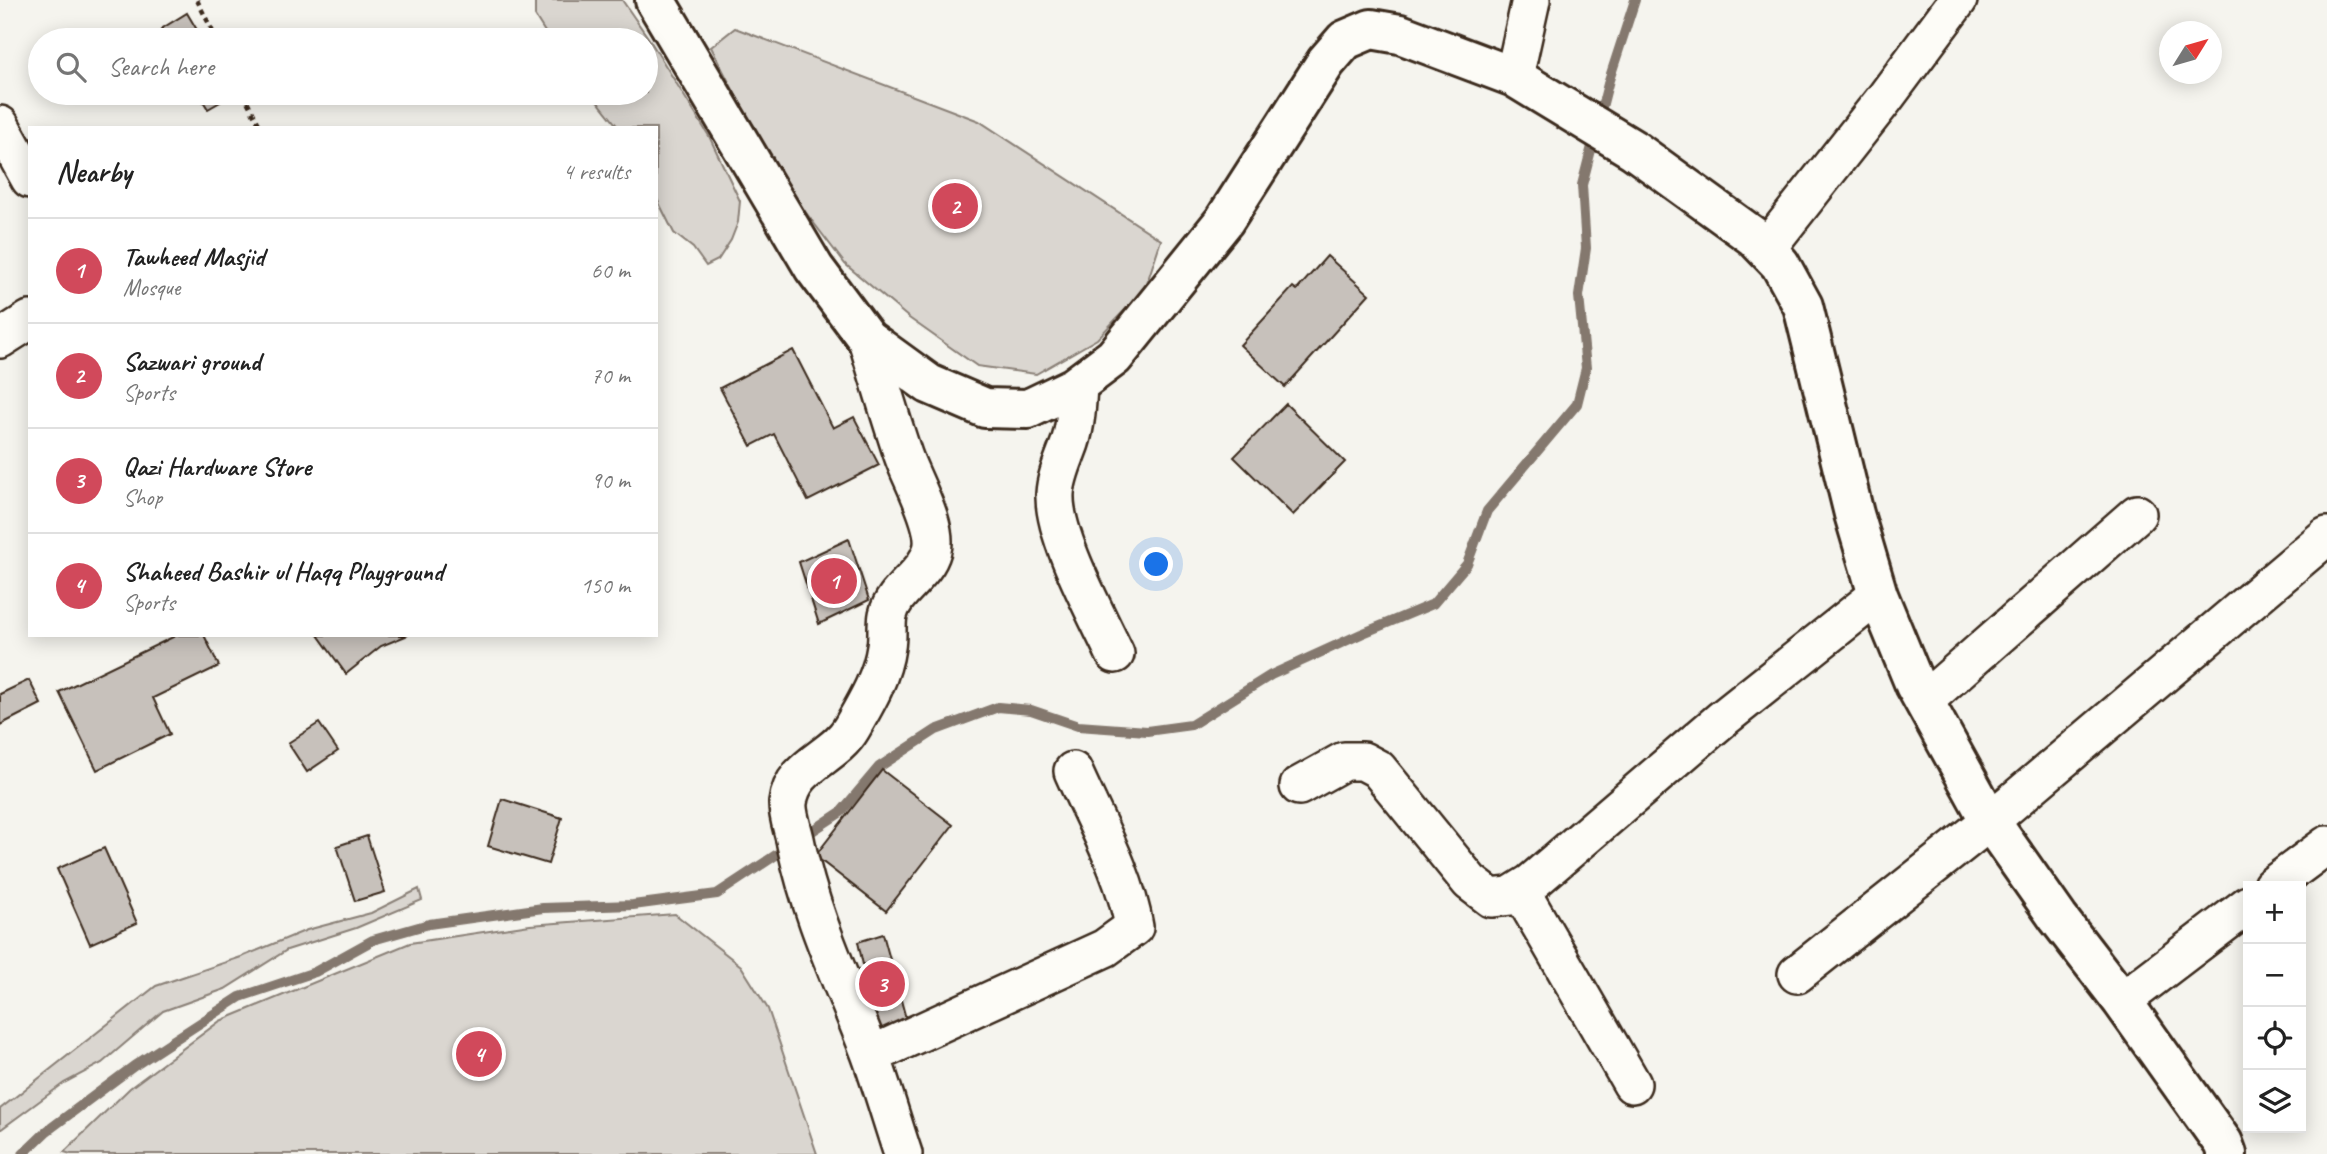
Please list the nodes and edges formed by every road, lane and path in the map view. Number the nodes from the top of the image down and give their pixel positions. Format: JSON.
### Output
{"nodes":[{"id":1,"x":197,"y":0,"type":"edge"},
{"id":2,"x":655,"y":0,"type":"edge"},
{"id":3,"x":1531,"y":0,"type":"edge"},
{"id":4,"x":1958,"y":0,"type":"edge"},
{"id":5,"x":211,"y":28,"type":"edge"},
{"id":6,"x":1514,"y":77,"type":"junction"},
{"id":7,"x":249,"y":105,"type":"edge"},
{"id":8,"x":0,"y":125,"type":"edge"},
{"id":9,"x":260,"y":126,"type":"edge"},
{"id":10,"x":28,"y":175,"type":"edge"},
{"id":11,"x":1766,"y":249,"type":"junction"},
{"id":12,"x":28,"y":321,"type":"edge"},
{"id":13,"x":0,"y":339,"type":"edge"},
{"id":14,"x":867,"y":339,"type":"junction"},
{"id":15,"x":1078,"y":385,"type":"junction"},
{"id":16,"x":2137,"y":514,"type":"dead end"},
{"id":17,"x":2327,"y":536,"type":"edge"},
{"id":18,"x":1878,"y":595,"type":"junction"},
{"id":19,"x":1115,"y":654,"type":"dead end"},
{"id":20,"x":1924,"y":701,"type":"junction"},
{"id":21,"x":1073,"y":771,"type":"dead end"},
{"id":22,"x":1299,"y":786,"type":"dead end"},
{"id":23,"x":1990,"y":821,"type":"junction"},
{"id":24,"x":2327,"y":845,"type":"edge"},
{"id":25,"x":2279,"y":881,"type":"edge"},
{"id":26,"x":1520,"y":890,"type":"junction"},
{"id":27,"x":2243,"y":909,"type":"edge"},
{"id":28,"x":1797,"y":974,"type":"dead end"},
{"id":29,"x":2122,"y":1001,"type":"junction"},
{"id":30,"x":871,"y":1055,"type":"junction"},
{"id":31,"x":1632,"y":1084,"type":"dead end"},
{"id":32,"x":903,"y":1154,"type":"edge"},
{"id":33,"x":2227,"y":1154,"type":"edge"}],
"edges":[{"from":1,"to":5,"type":"path"},
{"from":2,"to":14,"type":"street"},
{"from":3,"to":6,"type":"street"},
{"from":4,"to":11,"type":"street"},
{"from":6,"to":11,"type":"street"},
{"from":6,"to":15,"type":"street"},
{"from":7,"to":9,"type":"path"},
{"from":8,"to":10,"type":"street"},
{"from":11,"to":18,"type":"street"},
{"from":12,"to":13,"type":"street"},
{"from":14,"to":15,"type":"street"},
{"from":14,"to":30,"type":"street"},
{"from":15,"to":19,"type":"street"},
{"from":16,"to":20,"type":"street"},
{"from":17,"to":23,"type":"street"},
{"from":18,"to":20,"type":"street"},
{"from":18,"to":26,"type":"street"},
{"from":20,"to":23,"type":"street"},
{"from":21,"to":30,"type":"street"},
{"from":22,"to":26,"type":"street"},
{"from":23,"to":28,"type":"street"},
{"from":23,"to":29,"type":"street"},
{"from":24,"to":25,"type":"street"},
{"from":26,"to":31,"type":"street"},
{"from":27,"to":29,"type":"street"},
{"from":29,"to":33,"type":"street"},
{"from":30,"to":32,"type":"street"}]}
